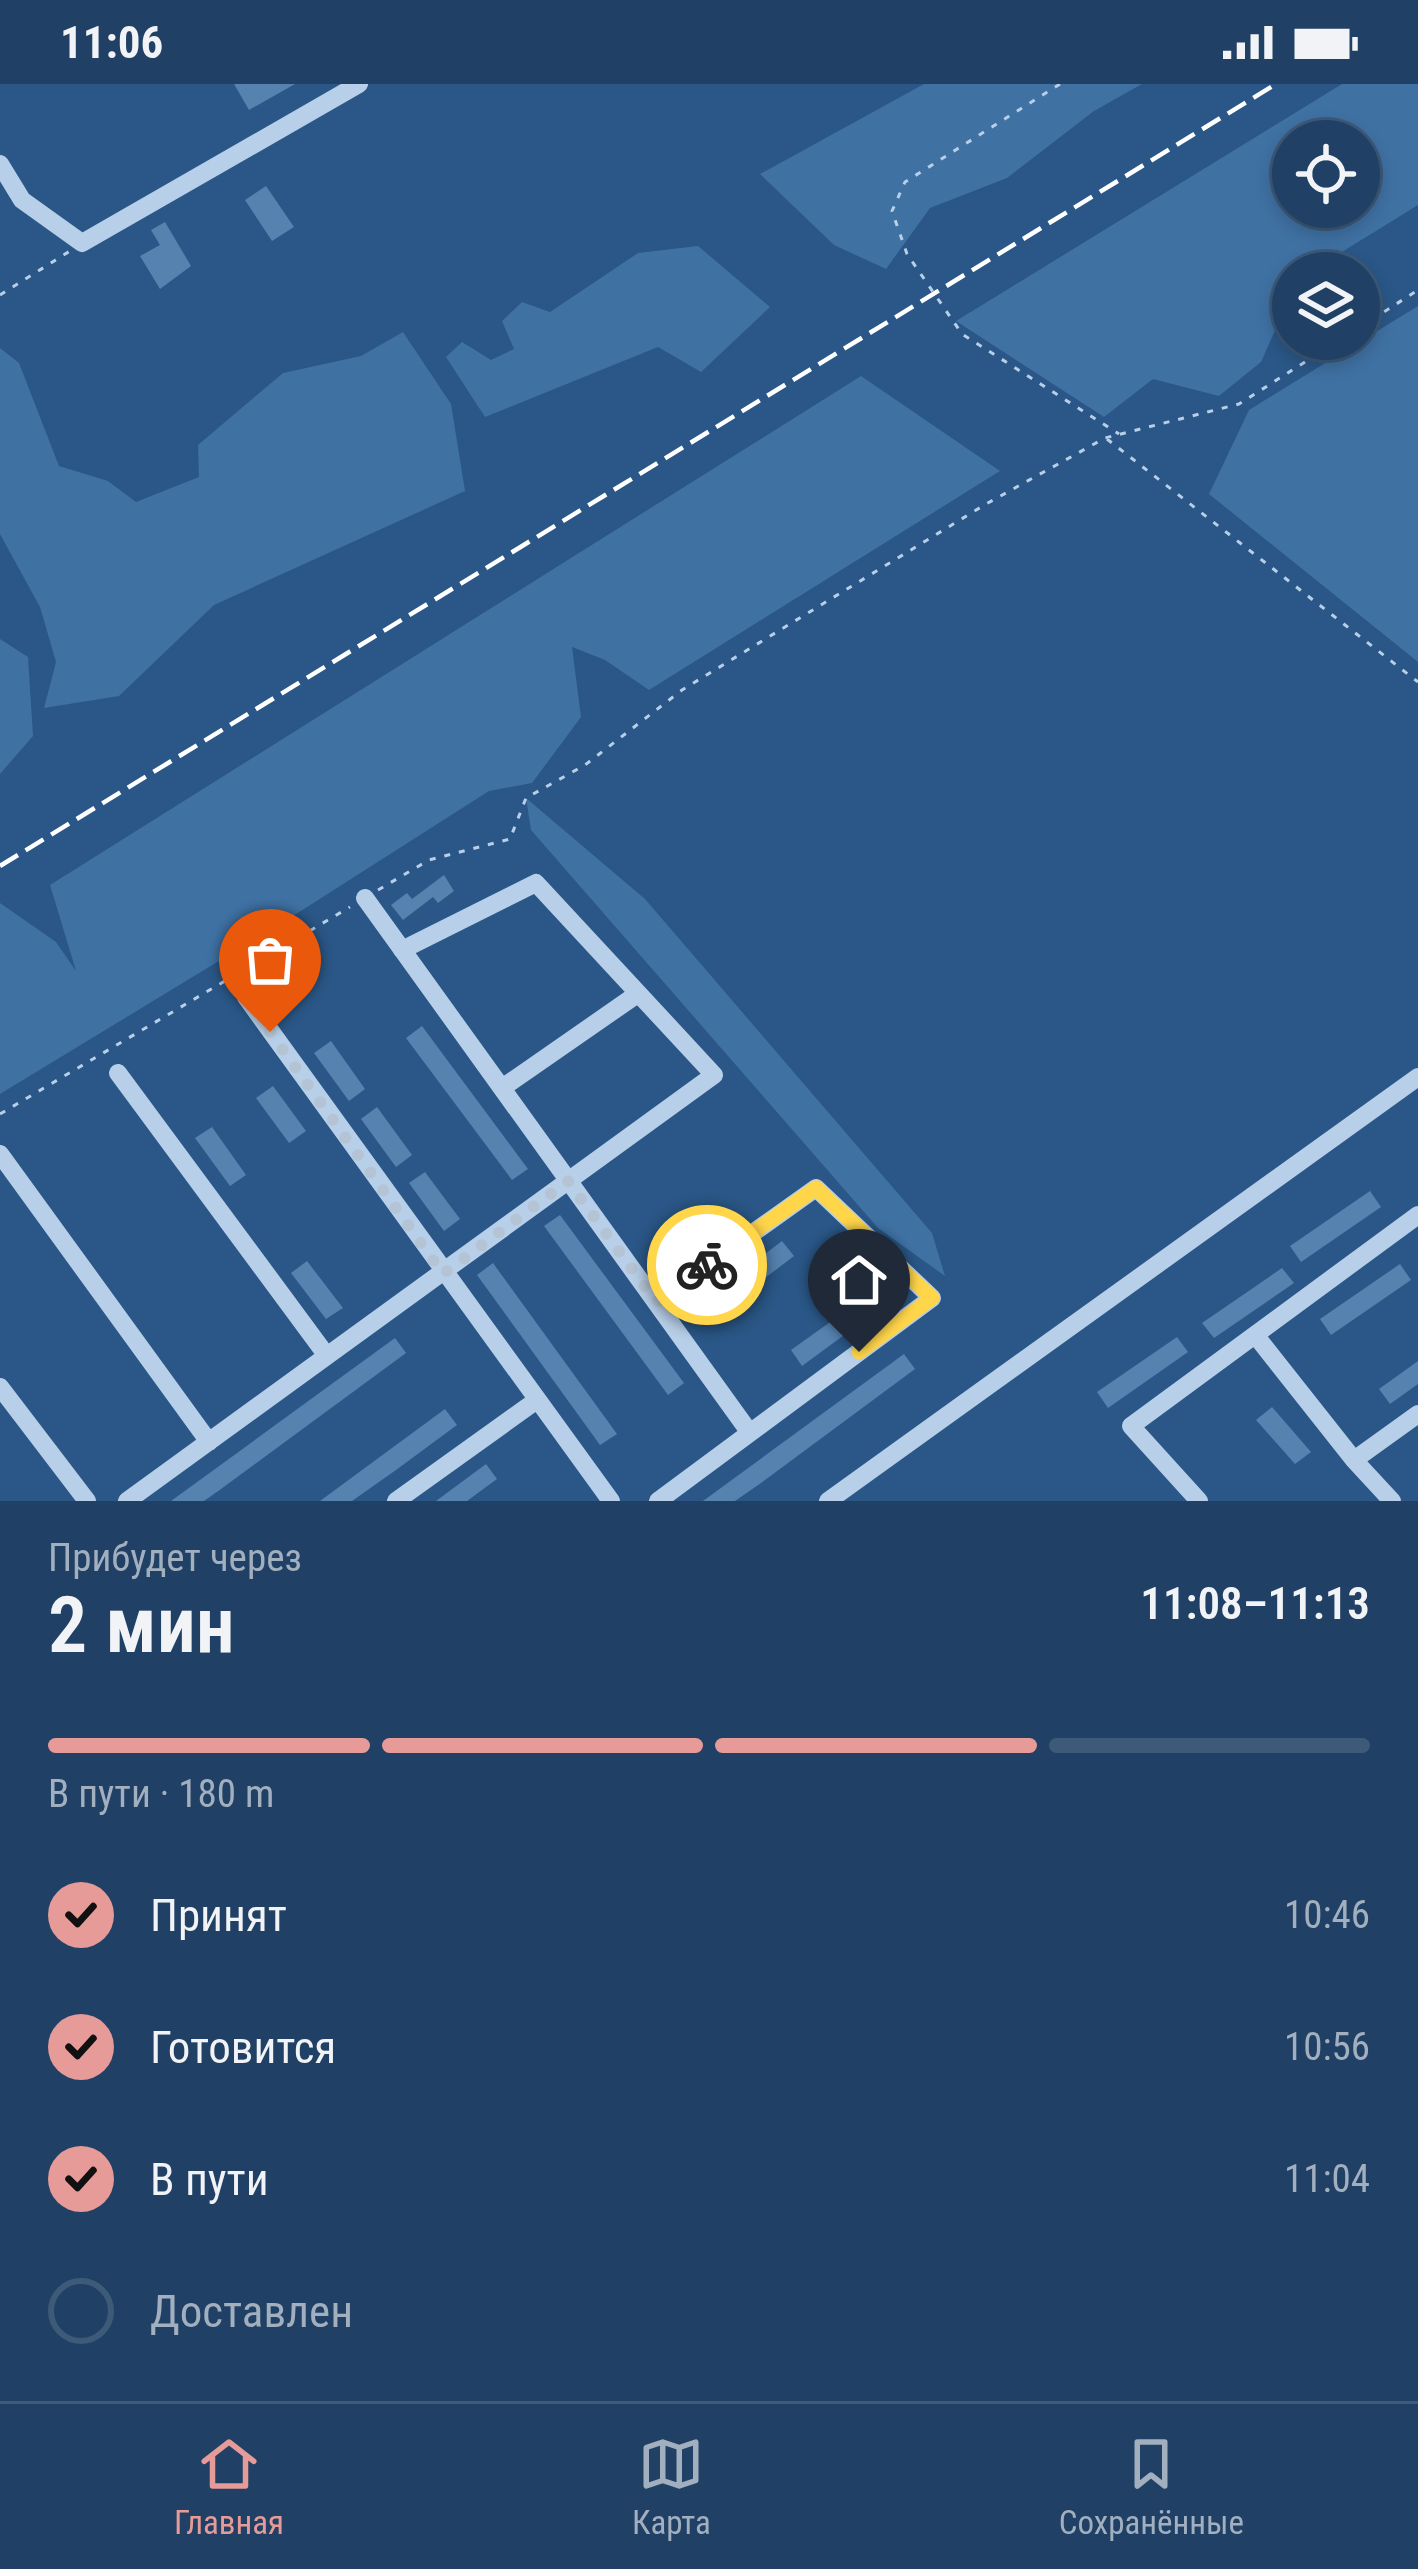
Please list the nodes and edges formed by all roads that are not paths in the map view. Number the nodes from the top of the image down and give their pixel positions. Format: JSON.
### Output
{"nodes":[{"id":1,"x":359,"y":84,"type":"edge"},
{"id":2,"x":0,"y":164,"type":"edge"},
{"id":3,"x":365,"y":898,"type":"road end"},
{"id":4,"x":402,"y":950,"type":"junction"},
{"id":5,"x":636,"y":995,"type":"junction"},
{"id":6,"x":246,"y":997,"type":"dead end"},
{"id":7,"x":118,"y":1073,"type":"dead end"},
{"id":8,"x":1418,"y":1077,"type":"edge"},
{"id":9,"x":502,"y":1088,"type":"junction"},
{"id":10,"x":0,"y":1154,"type":"edge"},
{"id":11,"x":568,"y":1181,"type":"junction"},
{"id":12,"x":1418,"y":1215,"type":"edge"},
{"id":13,"x":443,"y":1274,"type":"junction"},
{"id":14,"x":656,"y":1302,"type":"junction"},
{"id":15,"x":1256,"y":1336,"type":"junction"},
{"id":16,"x":327,"y":1356,"type":"junction"},
{"id":17,"x":0,"y":1387,"type":"edge"},
{"id":18,"x":537,"y":1400,"type":"junction"},
{"id":19,"x":1418,"y":1414,"type":"edge"},
{"id":20,"x":750,"y":1433,"type":"junction"},
{"id":21,"x":209,"y":1442,"type":"junction"},
{"id":22,"x":1354,"y":1460,"type":"junction"},
{"id":23,"x":87,"y":1501,"type":"edge"},
{"id":24,"x":128,"y":1501,"type":"edge"},
{"id":25,"x":396,"y":1501,"type":"edge"},
{"id":26,"x":611,"y":1501,"type":"edge"},
{"id":27,"x":658,"y":1501,"type":"edge"},
{"id":28,"x":827,"y":1501,"type":"edge"},
{"id":29,"x":1199,"y":1501,"type":"edge"},
{"id":30,"x":1392,"y":1501,"type":"edge"}],
"edges":[{"from":1,"to":2,"type":"street"},
{"from":3,"to":4,"type":"street"},
{"from":4,"to":5,"type":"street"},
{"from":4,"to":9,"type":"street"},
{"from":5,"to":9,"type":"street"},
{"from":5,"to":11,"type":"street"},
{"from":6,"to":13,"type":"street"},
{"from":7,"to":16,"type":"street"},
{"from":8,"to":28,"type":"street"},
{"from":9,"to":11,"type":"street"},
{"from":10,"to":21,"type":"street"},
{"from":11,"to":13,"type":"street"},
{"from":11,"to":14,"type":"street"},
{"from":12,"to":15,"type":"street"},
{"from":13,"to":16,"type":"street"},
{"from":13,"to":18,"type":"street"},
{"from":14,"to":20,"type":"street"},
{"from":14,"to":20,"type":"street"},
{"from":15,"to":22,"type":"street"},
{"from":15,"to":29,"type":"street"},
{"from":16,"to":21,"type":"street"},
{"from":17,"to":23,"type":"street"},
{"from":18,"to":25,"type":"street"},
{"from":18,"to":26,"type":"street"},
{"from":19,"to":22,"type":"street"},
{"from":20,"to":27,"type":"street"},
{"from":21,"to":24,"type":"street"},
{"from":22,"to":30,"type":"street"}]}
